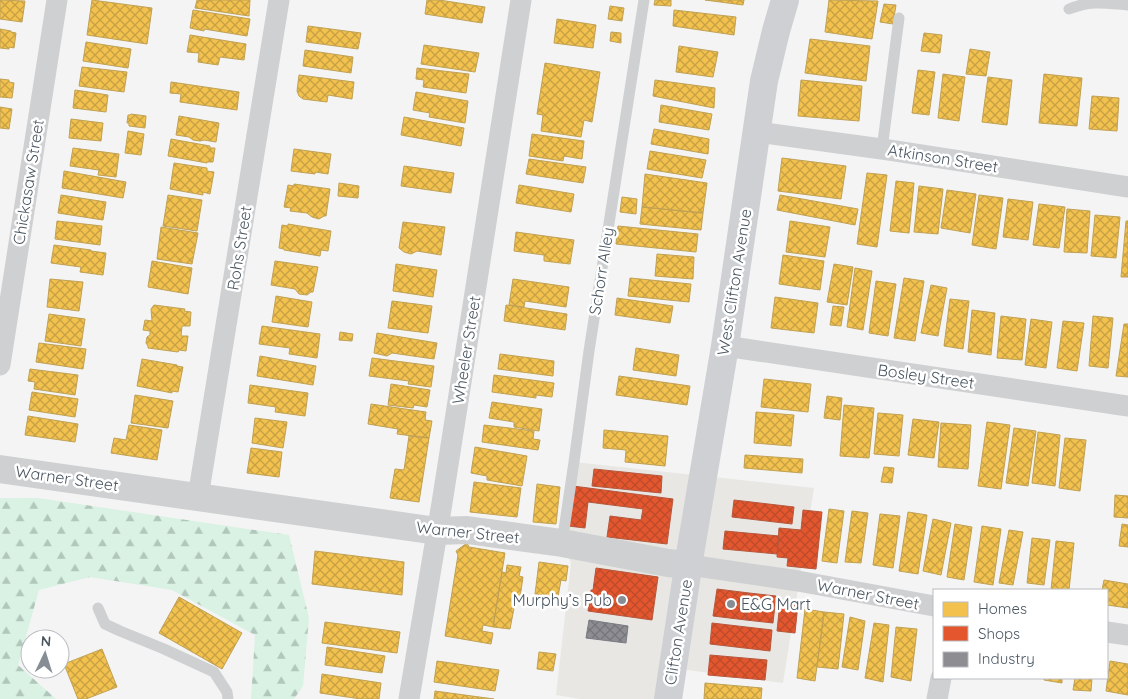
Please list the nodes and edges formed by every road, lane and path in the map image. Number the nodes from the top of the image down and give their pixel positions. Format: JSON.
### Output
{"nodes":[{"id":1,"x":57,"y":0,"type":"edge"},
{"id":2,"x":279,"y":0,"type":"edge"},
{"id":3,"x":521,"y":0,"type":"edge"},
{"id":4,"x":644,"y":0,"type":"edge"},
{"id":5,"x":786,"y":0,"type":"edge"},
{"id":6,"x":1128,"y":6,"type":"edge"},
{"id":7,"x":1069,"y":9,"type":"dead end"},
{"id":8,"x":899,"y":18,"type":"dead end"},
{"id":9,"x":757,"y":132,"type":"junction"},
{"id":10,"x":882,"y":149,"type":"junction"},
{"id":11,"x":1128,"y":187,"type":"edge"},
{"id":12,"x":724,"y":346,"type":"junction"},
{"id":13,"x":0,"y":365,"type":"edge"},
{"id":14,"x":1128,"y":406,"type":"edge"},
{"id":15,"x":0,"y":469,"type":"edge"},
{"id":16,"x":198,"y":497,"type":"junction"},
{"id":17,"x":437,"y":530,"type":"junction"},
{"id":18,"x":562,"y":543,"type":"junction"},
{"id":19,"x":689,"y":565,"type":"junction"},
{"id":20,"x":933,"y":606,"type":"edge"},
{"id":21,"x":98,"y":608,"type":"dead end"},
{"id":22,"x":1108,"y":632,"type":"edge"},
{"id":23,"x":1128,"y":635,"type":"edge"},
{"id":24,"x":941,"y":679,"type":"edge"},
{"id":25,"x":228,"y":699,"type":"edge"},
{"id":26,"x":409,"y":699,"type":"edge"},
{"id":27,"x":668,"y":699,"type":"edge"},
{"id":28,"x":938,"y":699,"type":"edge"}],
"edges":[{"from":1,"to":13,"type":"street","name":"Chickasaw Street"},
{"from":2,"to":16,"type":"street","name":"Rohs Street"},
{"from":3,"to":17,"type":"street","name":"Wheeler Street"},
{"from":4,"to":18,"type":"lane","name":"Schorr Alley"},
{"from":5,"to":9,"type":"main road","name":"West Clifton Avenue"},
{"from":6,"to":7,"type":"lane"},
{"from":8,"to":10,"type":"lane"},
{"from":9,"to":10,"type":"street","name":"Atkinson Street"},
{"from":9,"to":12,"type":"main road","name":"West Clifton Avenue"},
{"from":10,"to":11,"type":"street","name":"Atkinson Street"},
{"from":12,"to":14,"type":"street","name":"Bosley Street"},
{"from":12,"to":19,"type":"main road","name":"West Clifton Avenue"},
{"from":15,"to":16,"type":"street","name":"Warner Street"},
{"from":16,"to":17,"type":"street","name":"Warner Street"},
{"from":17,"to":18,"type":"street","name":"Warner Street"},
{"from":17,"to":26,"type":"street","name":"Wheeler Street"},
{"from":18,"to":19,"type":"street","name":"Warner Street"},
{"from":19,"to":20,"type":"street","name":"Warner Street"},
{"from":19,"to":27,"type":"main road","name":"Clifton Avenue"},
{"from":21,"to":25,"type":"lane"},
{"from":22,"to":23,"type":"street"},
{"from":24,"to":28,"type":"street"}]}
